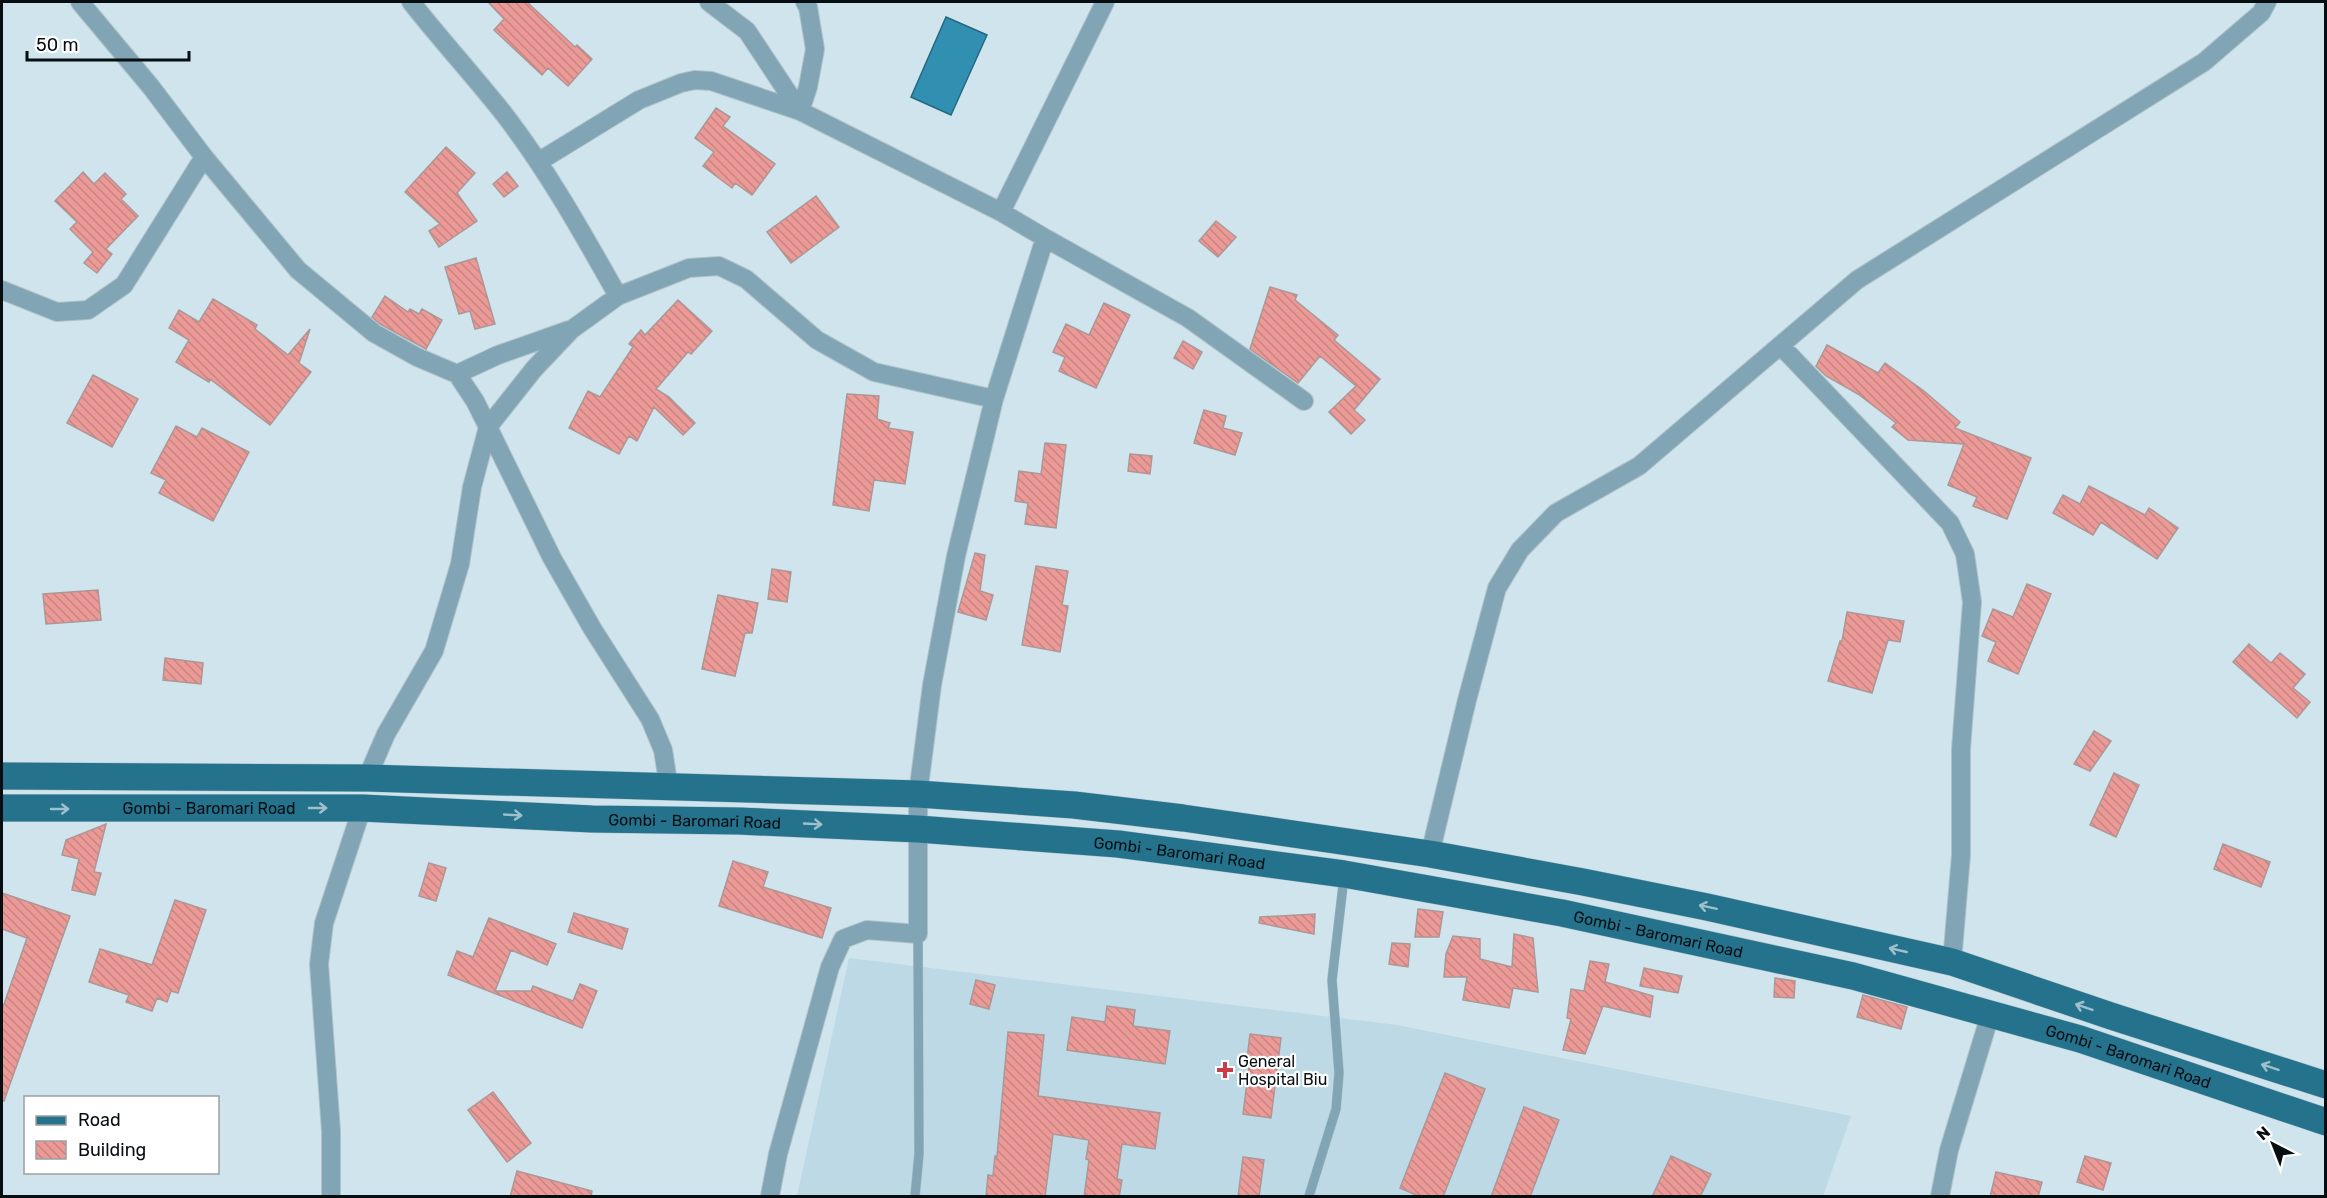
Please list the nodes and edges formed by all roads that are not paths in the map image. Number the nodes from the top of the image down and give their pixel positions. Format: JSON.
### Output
{"nodes":[{"id":1,"x":81,"y":2,"type":"edge"},
{"id":2,"x":411,"y":2,"type":"edge"},
{"id":3,"x":709,"y":2,"type":"edge"},
{"id":4,"x":805,"y":2,"type":"edge"},
{"id":5,"x":1105,"y":2,"type":"edge"},
{"id":6,"x":2266,"y":2,"type":"edge"},
{"id":7,"x":800,"y":111,"type":"junction"},
{"id":8,"x":204,"y":158,"type":"junction"},
{"id":9,"x":538,"y":162,"type":"junction"},
{"id":10,"x":1001,"y":212,"type":"junction"},
{"id":11,"x":1045,"y":238,"type":"junction"},
{"id":12,"x":2,"y":290,"type":"edge"},
{"id":13,"x":618,"y":296,"type":"junction"},
{"id":14,"x":571,"y":330,"type":"junction"},
{"id":15,"x":1781,"y":346,"type":"junction"},
{"id":16,"x":457,"y":374,"type":"junction"},
{"id":17,"x":994,"y":399,"type":"junction"},
{"id":18,"x":1304,"y":401,"type":"dead end"},
{"id":19,"x":488,"y":427,"type":"junction"},
{"id":20,"x":2,"y":776,"type":"edge"},
{"id":21,"x":367,"y":778,"type":"junction"},
{"id":22,"x":669,"y":788,"type":"junction"},
{"id":23,"x":918,"y":794,"type":"junction"},
{"id":24,"x":2,"y":808,"type":"edge"},
{"id":25,"x":362,"y":808,"type":"junction"},
{"id":26,"x":918,"y":829,"type":"junction"},
{"id":27,"x":1430,"y":854,"type":"junction"},
{"id":28,"x":1344,"y":874,"type":"junction"},
{"id":29,"x":918,"y":934,"type":"junction"},
{"id":30,"x":1952,"y":962,"type":"junction"},
{"id":31,"x":1990,"y":1015,"type":"junction"},
{"id":32,"x":2242,"y":1058,"type":"junction"},
{"id":33,"x":2325,"y":1085,"type":"edge"},
{"id":34,"x":2224,"y":1088,"type":"junction"},
{"id":35,"x":2325,"y":1122,"type":"edge"},
{"id":36,"x":331,"y":1197,"type":"edge"},
{"id":37,"x":770,"y":1197,"type":"edge"},
{"id":38,"x":915,"y":1197,"type":"edge"},
{"id":39,"x":1309,"y":1197,"type":"edge"},
{"id":40,"x":1940,"y":1197,"type":"edge"}],
"edges":[{"from":1,"to":8,"type":"street"},
{"from":2,"to":9,"type":"street"},
{"from":3,"to":7,"type":"street"},
{"from":4,"to":7,"type":"street"},
{"from":5,"to":10,"type":"street"},
{"from":6,"to":15,"type":"street"},
{"from":7,"to":9,"type":"street"},
{"from":7,"to":10,"type":"street"},
{"from":8,"to":12,"type":"street"},
{"from":8,"to":16,"type":"street"},
{"from":9,"to":13,"type":"street"},
{"from":10,"to":11,"type":"street"},
{"from":11,"to":17,"type":"street"},
{"from":11,"to":18,"type":"street"},
{"from":13,"to":14,"type":"street"},
{"from":13,"to":17,"type":"street"},
{"from":14,"to":16,"type":"street"},
{"from":14,"to":19,"type":"street"},
{"from":15,"to":27,"type":"street"},
{"from":15,"to":30,"type":"street"},
{"from":16,"to":19,"type":"street"},
{"from":17,"to":23,"type":"street"},
{"from":19,"to":21,"type":"street"},
{"from":19,"to":22,"type":"street"},
{"from":20,"to":21,"type":"main road","name":"Gombi - Baromari Road"},
{"from":21,"to":22,"type":"main road","name":"Gombi - Baromari Road"},
{"from":22,"to":23,"type":"main road","name":"Gombi - Baromari Road"},
{"from":23,"to":26,"type":"street"},
{"from":23,"to":27,"type":"main road","name":"Gombi - Baromari Road"},
{"from":24,"to":25,"type":"main road","name":"Gombi - Baromari Road","one_way":true},
{"from":25,"to":26,"type":"main road","name":"Gombi - Baromari Road","one_way":true},
{"from":25,"to":36,"type":"street"},
{"from":26,"to":28,"type":"main road","name":"Gombi - Baromari Road"},
{"from":26,"to":29,"type":"street"},
{"from":30,"to":27,"type":"main road","name":"Gombi - Baromari Road","one_way":true},
{"from":28,"to":31,"type":"main road","name":"Gombi - Baromari Road"},
{"from":28,"to":39,"type":"lane"},
{"from":29,"to":37,"type":"street"},
{"from":29,"to":38,"type":"lane"},
{"from":32,"to":30,"type":"main road","name":"Gombi - Baromari Road","one_way":true},
{"from":31,"to":34,"type":"main road","name":"Gombi - Baromari Road"},
{"from":31,"to":40,"type":"street"},
{"from":33,"to":32,"type":"main road","name":"Gombi - Baromari Road","one_way":true},
{"from":32,"to":34,"type":"main road"},
{"from":34,"to":35,"type":"main road","name":"Gombi - Baromari Road"}]}
